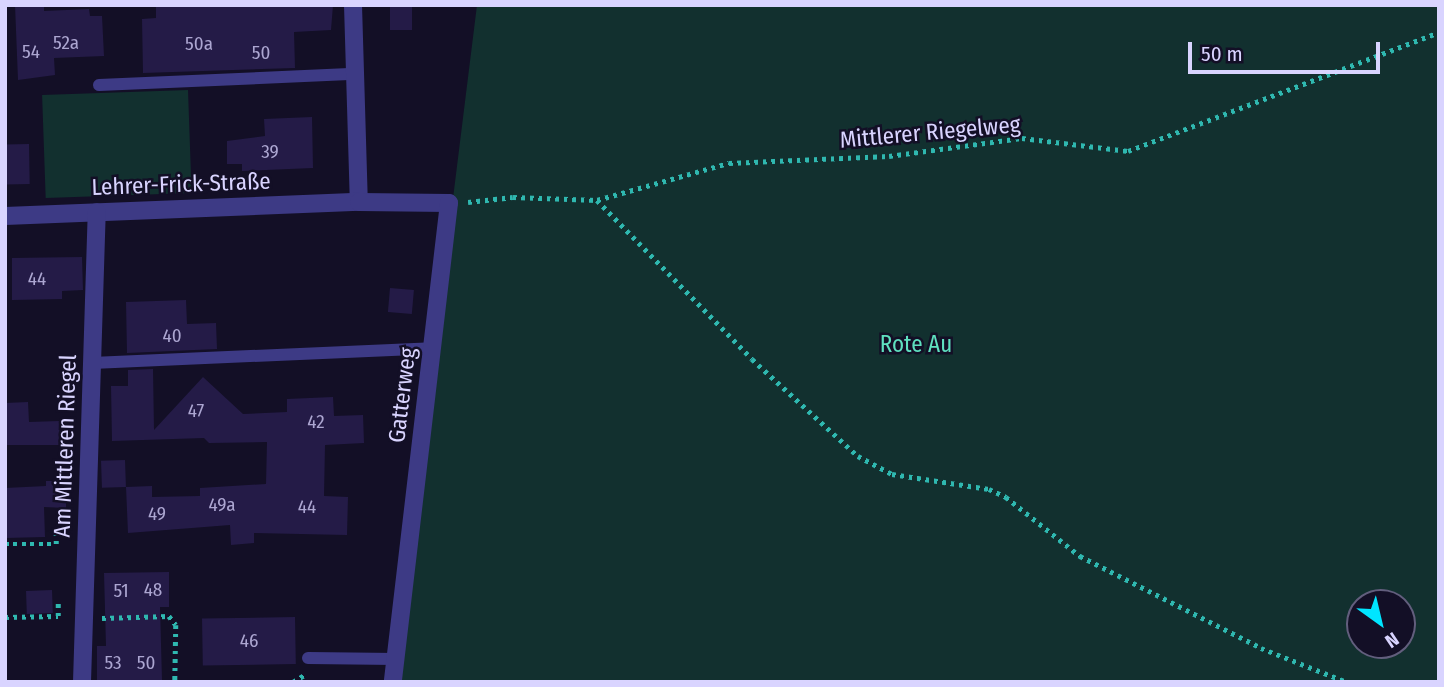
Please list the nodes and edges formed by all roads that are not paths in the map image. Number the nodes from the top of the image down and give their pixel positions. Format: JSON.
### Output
{"nodes":[{"id":1,"x":353,"y":5,"type":"edge"},
{"id":2,"x":355,"y":75,"type":"junction"},
{"id":3,"x":99,"y":85,"type":"dead end"},
{"id":4,"x":359,"y":202,"type":"junction"},
{"id":5,"x":97,"y":212,"type":"junction"},
{"id":6,"x":5,"y":216,"type":"edge"},
{"id":7,"x":432,"y":348,"type":"junction"},
{"id":8,"x":92,"y":363,"type":"junction"},
{"id":9,"x":308,"y":658,"type":"dead end"},
{"id":10,"x":396,"y":659,"type":"junction"},
{"id":11,"x":82,"y":682,"type":"edge"},
{"id":12,"x":393,"y":682,"type":"edge"}],
"edges":[{"from":1,"to":2,"type":"street"},
{"from":2,"to":3,"type":"lane"},
{"from":2,"to":4,"type":"street"},
{"from":4,"to":5,"type":"street","name":"Lehrer-Frick-Straße"},
{"from":4,"to":7,"type":"street","name":"Gatterweg"},
{"from":5,"to":6,"type":"street","name":"Lehrer-Frick-Straße"},
{"from":5,"to":8,"type":"street","name":"Am Mittleren Riegel"},
{"from":7,"to":8,"type":"lane"},
{"from":7,"to":10,"type":"street","name":"Gatterweg"},
{"from":8,"to":11,"type":"street","name":"Am Mittleren Riegel"},
{"from":9,"to":10,"type":"lane"},
{"from":10,"to":12,"type":"street","name":"Gatterweg"}]}
